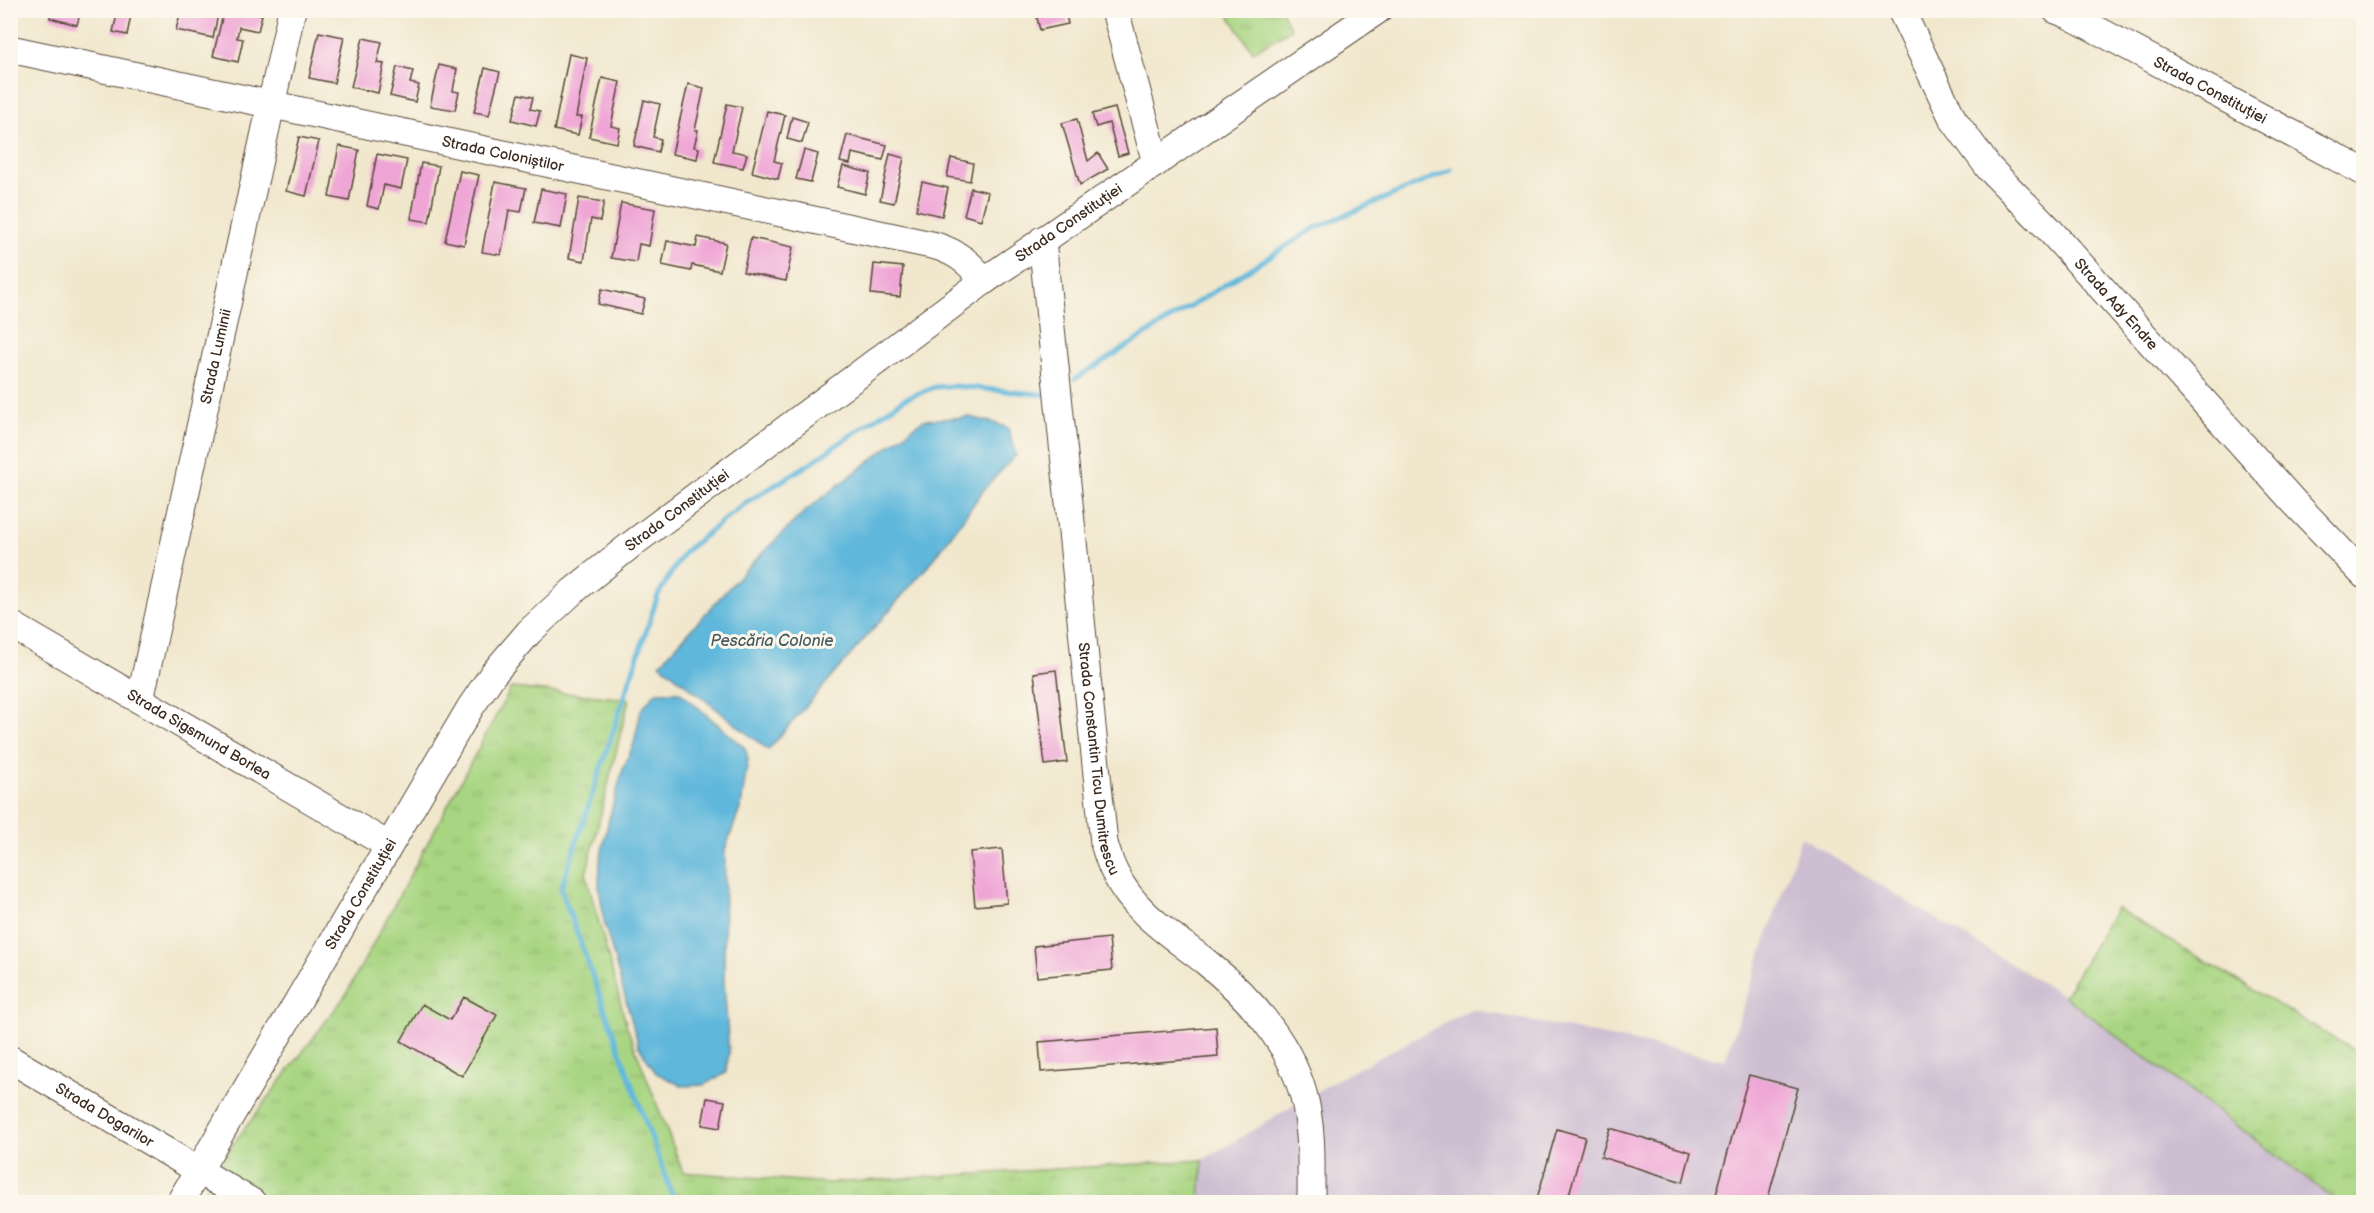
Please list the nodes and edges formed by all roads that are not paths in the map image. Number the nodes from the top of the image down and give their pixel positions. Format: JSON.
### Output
{"nodes":[{"id":1,"x":292,"y":10,"type":"edge"},
{"id":2,"x":1115,"y":10,"type":"edge"},
{"id":3,"x":1378,"y":10,"type":"edge"},
{"id":4,"x":1901,"y":10,"type":"edge"},
{"id":5,"x":2056,"y":10,"type":"edge"},
{"id":6,"x":10,"y":49,"type":"edge"},
{"id":7,"x":272,"y":104,"type":"junction"},
{"id":8,"x":1156,"y":163,"type":"junction"},
{"id":9,"x":2364,"y":172,"type":"edge"},
{"id":10,"x":1042,"y":240,"type":"junction"},
{"id":11,"x":984,"y":281,"type":"junction"},
{"id":12,"x":2364,"y":575,"type":"edge"},
{"id":13,"x":10,"y":624,"type":"edge"},
{"id":14,"x":140,"y":700,"type":"junction"},
{"id":15,"x":388,"y":845,"type":"junction"},
{"id":16,"x":10,"y":1059,"type":"edge"},
{"id":17,"x":198,"y":1171,"type":"junction"},
{"id":18,"x":180,"y":1203,"type":"edge"},
{"id":19,"x":252,"y":1203,"type":"edge"},
{"id":20,"x":1311,"y":1203,"type":"edge"}],
"edges":[{"from":1,"to":7,"type":"street","name":"Strada Luminii"},
{"from":2,"to":8,"type":"street"},
{"from":3,"to":8,"type":"street","name":"Strada Constituției"},
{"from":4,"to":12,"type":"street","name":"Strada Ady Endre"},
{"from":5,"to":9,"type":"street","name":"Strada Constituției"},
{"from":6,"to":7,"type":"street","name":"Strada Coloniștilor"},
{"from":7,"to":11,"type":"street","name":"Strada Coloniștilor"},
{"from":7,"to":14,"type":"street","name":"Strada Luminii"},
{"from":8,"to":10,"type":"street","name":"Strada Constituției"},
{"from":10,"to":11,"type":"street","name":"Strada Constituției"},
{"from":10,"to":20,"type":"street","name":"Strada Constantin Ticu Dumitrescu"},
{"from":11,"to":15,"type":"street","name":"Strada Constituției"},
{"from":13,"to":14,"type":"street","name":"Strada Sigsmund Borlea"},
{"from":14,"to":15,"type":"street","name":"Strada Sigsmund Borlea"},
{"from":15,"to":17,"type":"street","name":"Strada Constituției"},
{"from":16,"to":17,"type":"street","name":"Strada Dogarilor"},
{"from":17,"to":18,"type":"street","name":"Strada Constituției"},
{"from":17,"to":19,"type":"street","name":"Strada Dogarilor"}]}
